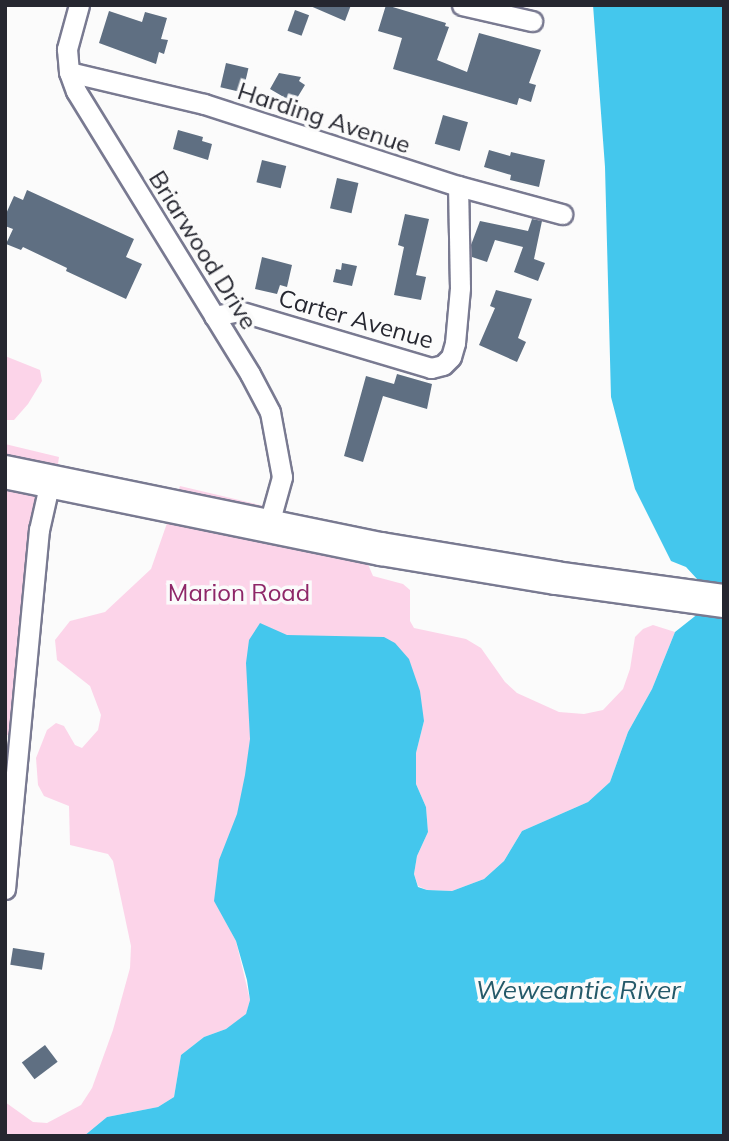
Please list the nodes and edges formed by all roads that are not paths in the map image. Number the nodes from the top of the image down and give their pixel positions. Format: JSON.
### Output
{"nodes":[{"id":1,"x":79,"y":5,"type":"edge"},
{"id":2,"x":462,"y":5,"type":"edge"},
{"id":3,"x":533,"y":21,"type":"dead end"},
{"id":4,"x":69,"y":72,"type":"junction"},
{"id":5,"x":458,"y":186,"type":"junction"},
{"id":6,"x":562,"y":214,"type":"dead end"},
{"id":7,"x":214,"y":316,"type":"junction"},
{"id":8,"x":5,"y":472,"type":"edge"},
{"id":9,"x":50,"y":481,"type":"junction"},
{"id":10,"x":268,"y":527,"type":"junction"},
{"id":11,"x":724,"y":601,"type":"edge"},
{"id":12,"x":5,"y":889,"type":"edge"}],
"edges":[{"from":1,"to":4,"type":"street","name":"Briarwood Drive"},
{"from":2,"to":3,"type":"street"},
{"from":4,"to":5,"type":"street","name":"Harding Avenue"},
{"from":4,"to":7,"type":"street","name":"Briarwood Drive"},
{"from":5,"to":6,"type":"street","name":"Harding Avenue"},
{"from":5,"to":7,"type":"street","name":"Carter Avenue"},
{"from":7,"to":10,"type":"street","name":"Briarwood Drive"},
{"from":8,"to":9,"type":"main road"},
{"from":9,"to":10,"type":"main road"},
{"from":9,"to":12,"type":"street"},
{"from":10,"to":11,"type":"main road"}]}
